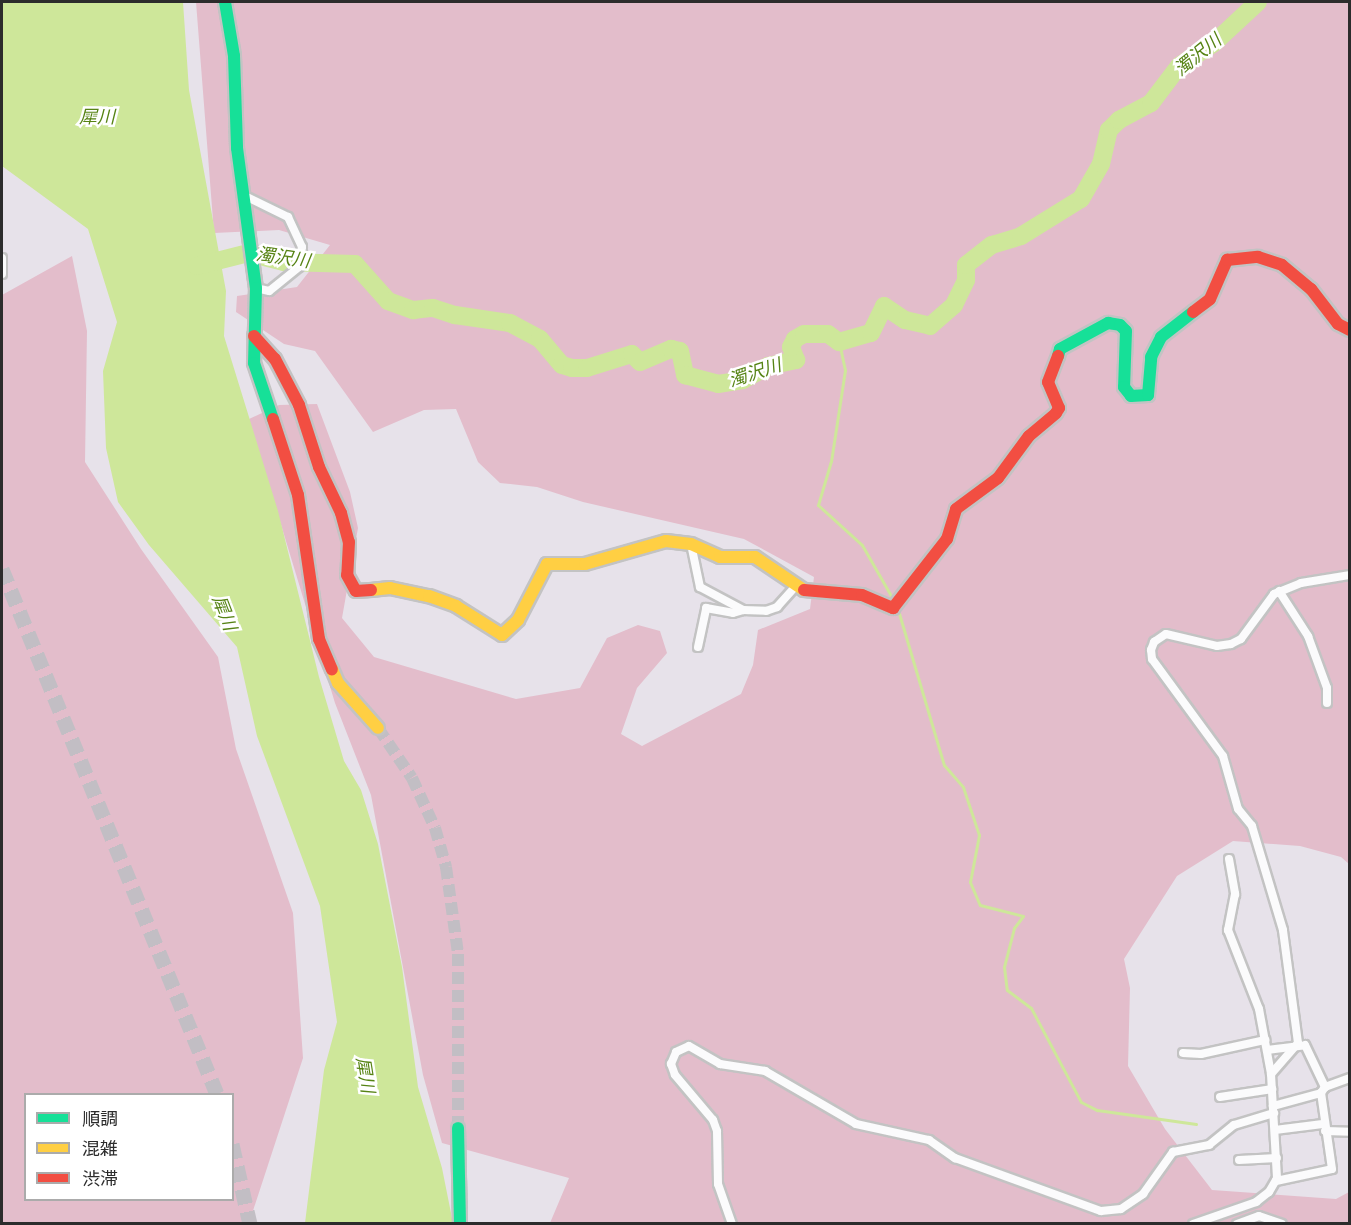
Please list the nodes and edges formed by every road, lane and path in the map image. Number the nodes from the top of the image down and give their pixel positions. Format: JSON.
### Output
{"nodes":[{"id":1,"x":225,"y":2,"type":"edge"},
{"id":2,"x":245,"y":196,"type":"junction"},
{"id":3,"x":2,"y":258,"type":"edge"},
{"id":4,"x":2,"y":274,"type":"edge"},
{"id":5,"x":255,"y":288,"type":"junction"},
{"id":6,"x":1350,"y":330,"type":"edge"},
{"id":7,"x":255,"y":336,"type":"junction"},
{"id":8,"x":691,"y":544,"type":"junction"},
{"id":9,"x":1350,"y":576,"type":"edge"},
{"id":10,"x":796,"y":586,"type":"junction"},
{"id":11,"x":1278,"y":591,"type":"junction"},
{"id":12,"x":743,"y":610,"type":"junction"},
{"id":13,"x":698,"y":647,"type":"dead end"},
{"id":14,"x":1327,"y":703,"type":"dead end"},
{"id":15,"x":378,"y":728,"type":"tunnel mouth"},
{"id":16,"x":1229,"y":859,"type":"dead end"},
{"id":17,"x":1265,"y":1040,"type":"junction"},
{"id":18,"x":1298,"y":1043,"type":"junction"},
{"id":19,"x":1268,"y":1050,"type":"junction"},
{"id":20,"x":1183,"y":1053,"type":"dead end"},
{"id":21,"x":1271,"y":1074,"type":"junction"},
{"id":22,"x":1350,"y":1078,"type":"edge"},
{"id":23,"x":1272,"y":1089,"type":"junction"},
{"id":24,"x":1323,"y":1090,"type":"junction"},
{"id":25,"x":1220,"y":1096,"type":"dead end"},
{"id":26,"x":1274,"y":1110,"type":"junction"},
{"id":27,"x":1324,"y":1127,"type":"junction"},
{"id":28,"x":458,"y":1128,"type":"tunnel mouth"},
{"id":29,"x":1275,"y":1130,"type":"junction"},
{"id":30,"x":1350,"y":1132,"type":"edge"},
{"id":31,"x":1277,"y":1158,"type":"junction"},
{"id":32,"x":1239,"y":1160,"type":"dead end"},
{"id":33,"x":1276,"y":1181,"type":"junction"},
{"id":34,"x":460,"y":1224,"type":"edge"},
{"id":35,"x":732,"y":1224,"type":"edge"},
{"id":36,"x":1193,"y":1224,"type":"edge"},
{"id":37,"x":1237,"y":1224,"type":"edge"},
{"id":38,"x":1282,"y":1224,"type":"edge"}],
"edges":[{"from":1,"to":2,"type":"street"},
{"from":2,"to":5,"type":"street"},
{"from":2,"to":5,"type":"street"},
{"from":3,"to":4,"type":"street"},
{"from":5,"to":7,"type":"street"},
{"from":6,"to":10,"type":"street"},
{"from":7,"to":8,"type":"street"},
{"from":7,"to":15,"type":"street"},
{"from":8,"to":10,"type":"street"},
{"from":8,"to":12,"type":"street"},
{"from":9,"to":11,"type":"street"},
{"from":10,"to":12,"type":"street"},
{"from":11,"to":14,"type":"street"},
{"from":11,"to":18,"type":"street"},
{"from":12,"to":13,"type":"street"},
{"from":16,"to":17,"type":"street"},
{"from":17,"to":19,"type":"street"},
{"from":17,"to":20,"type":"street"},
{"from":18,"to":19,"type":"street"},
{"from":18,"to":21,"type":"street"},
{"from":18,"to":24,"type":"street"},
{"from":19,"to":21,"type":"street"},
{"from":21,"to":23,"type":"street"},
{"from":22,"to":24,"type":"street"},
{"from":23,"to":25,"type":"street"},
{"from":23,"to":26,"type":"street"},
{"from":24,"to":26,"type":"street"},
{"from":24,"to":27,"type":"street"},
{"from":26,"to":29,"type":"street"},
{"from":26,"to":35,"type":"street"},
{"from":27,"to":29,"type":"street"},
{"from":27,"to":30,"type":"street"},
{"from":27,"to":33,"type":"street"},
{"from":28,"to":34,"type":"street"},
{"from":29,"to":31,"type":"street"},
{"from":31,"to":32,"type":"street"},
{"from":31,"to":33,"type":"street"},
{"from":33,"to":36,"type":"street"},
{"from":37,"to":38,"type":"street"}]}
